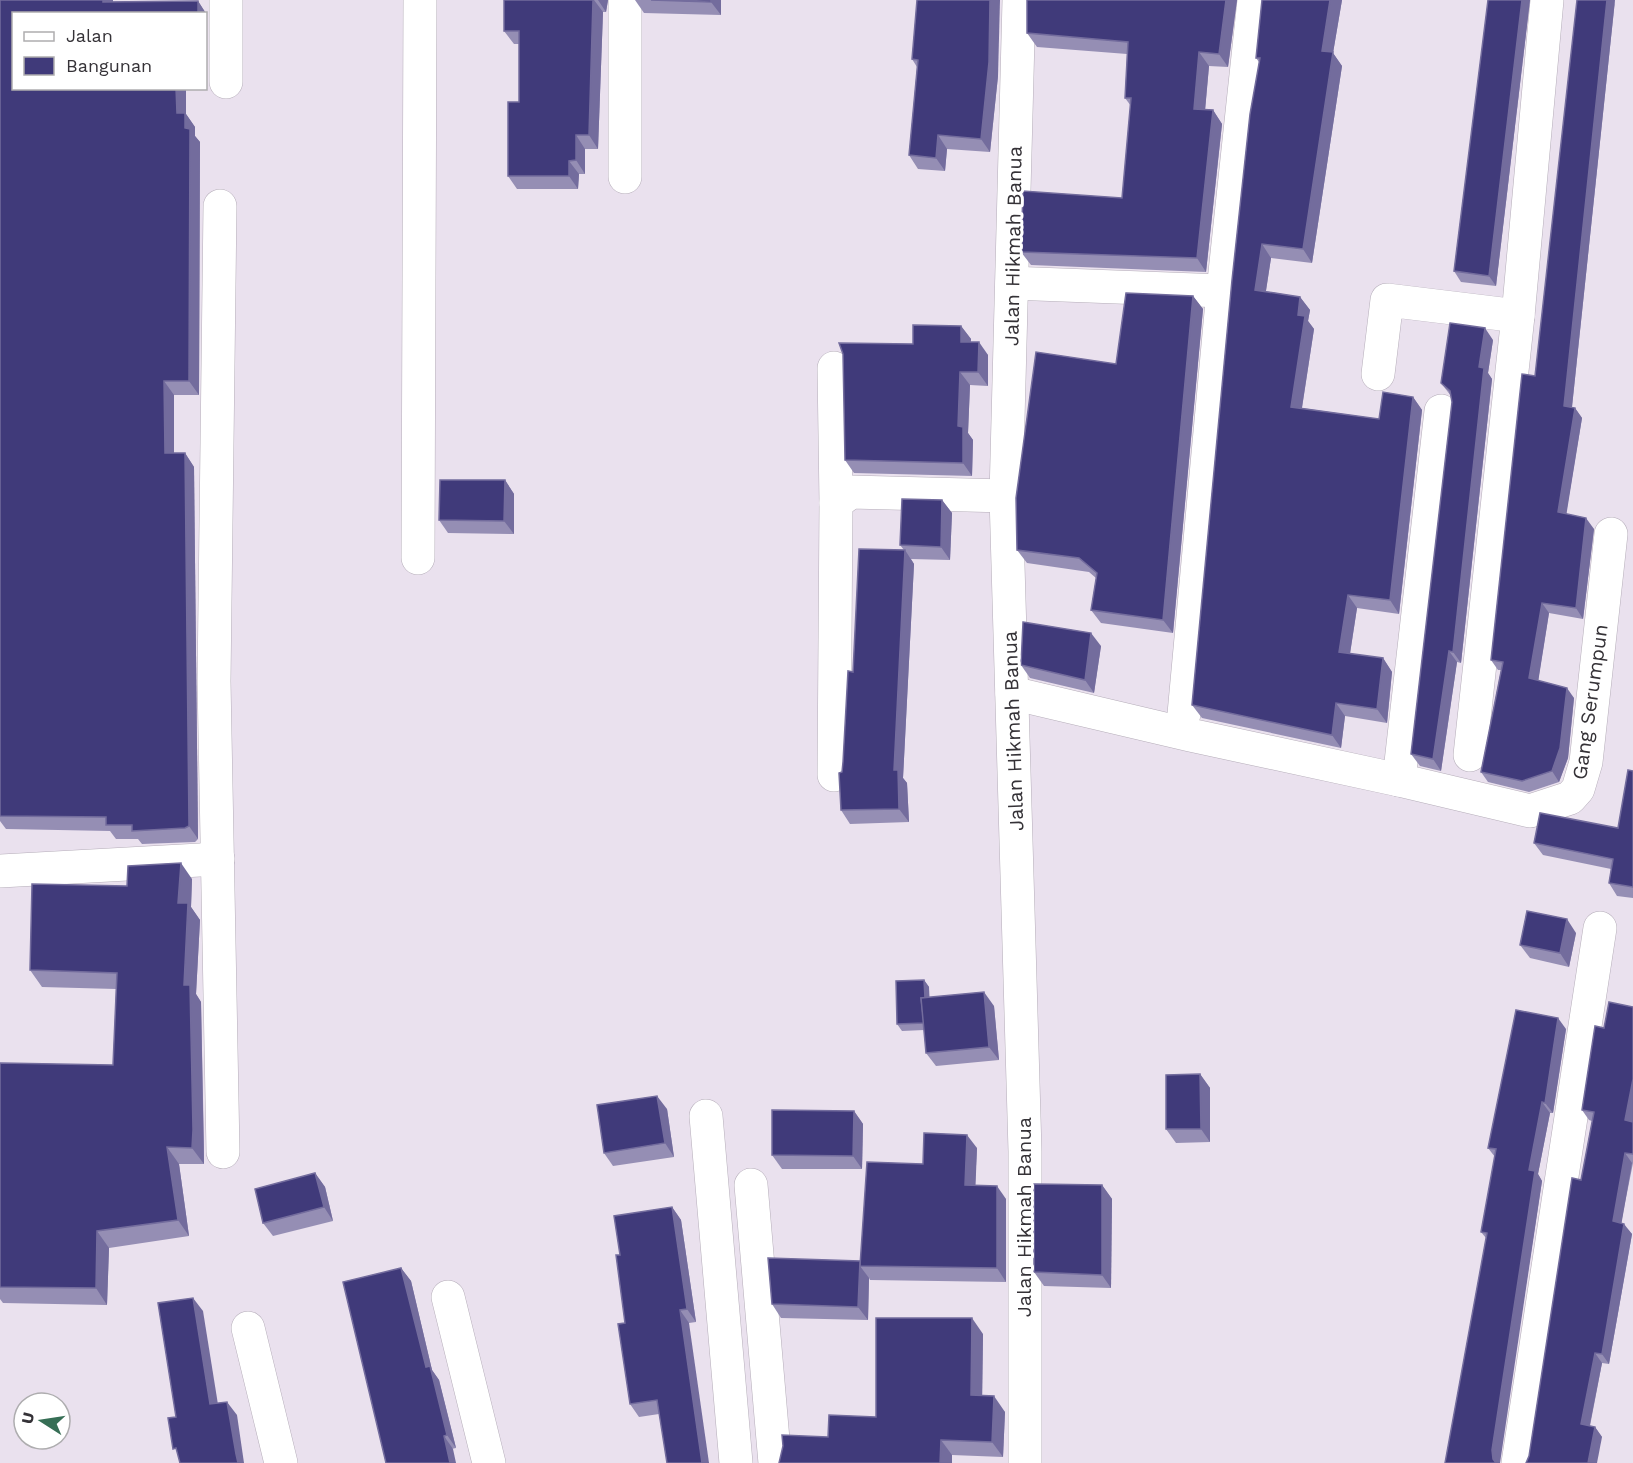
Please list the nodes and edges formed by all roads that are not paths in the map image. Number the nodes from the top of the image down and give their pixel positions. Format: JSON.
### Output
{"nodes":[{"id":1,"x":226,"y":0,"type":"edge"},
{"id":2,"x":420,"y":0,"type":"edge"},
{"id":3,"x":625,"y":0,"type":"edge"},
{"id":4,"x":1019,"y":0,"type":"edge"},
{"id":5,"x":1254,"y":0,"type":"edge"},
{"id":6,"x":1547,"y":0,"type":"edge"},
{"id":7,"x":226,"y":82,"type":"dead end"},
{"id":8,"x":625,"y":177,"type":"dead end"},
{"id":9,"x":220,"y":206,"type":"dead end"},
{"id":10,"x":1012,"y":283,"type":"junction"},
{"id":11,"x":1223,"y":291,"type":"junction"},
{"id":12,"x":1518,"y":316,"type":"junction"},
{"id":13,"x":834,"y":368,"type":"dead end"},
{"id":14,"x":1378,"y":374,"type":"dead end"},
{"id":15,"x":1441,"y":411,"type":"dead end"},
{"id":16,"x":1006,"y":496,"type":"junction"},
{"id":17,"x":836,"y":503,"type":"junction"},
{"id":18,"x":1611,"y":534,"type":"dead end"},
{"id":19,"x":418,"y":558,"type":"dead end"},
{"id":20,"x":1012,"y":693,"type":"junction"},
{"id":21,"x":1184,"y":714,"type":"dead end"},
{"id":22,"x":1470,"y":755,"type":"dead end"},
{"id":23,"x":834,"y":775,"type":"dead end"},
{"id":24,"x":1399,"y":780,"type":"junction"},
{"id":25,"x":218,"y":859,"type":"junction"},
{"id":26,"x":0,"y":871,"type":"edge"},
{"id":27,"x":1600,"y":928,"type":"dead end"},
{"id":28,"x":706,"y":1116,"type":"dead end"},
{"id":29,"x":224,"y":1152,"type":"dead end"},
{"id":30,"x":751,"y":1185,"type":"dead end"},
{"id":31,"x":448,"y":1297,"type":"dead end"},
{"id":32,"x":248,"y":1328,"type":"dead end"},
{"id":33,"x":281,"y":1463,"type":"edge"},
{"id":34,"x":489,"y":1463,"type":"edge"},
{"id":35,"x":736,"y":1463,"type":"edge"},
{"id":36,"x":775,"y":1463,"type":"edge"},
{"id":37,"x":1025,"y":1463,"type":"edge"},
{"id":38,"x":1518,"y":1463,"type":"edge"}],
"edges":[{"from":1,"to":7,"type":"street"},
{"from":2,"to":19,"type":"street"},
{"from":3,"to":8,"type":"street"},
{"from":4,"to":10,"type":"street","name":"Jalan Hikmah Banua"},
{"from":5,"to":11,"type":"street"},
{"from":6,"to":12,"type":"street"},
{"from":9,"to":25,"type":"street"},
{"from":10,"to":11,"type":"street"},
{"from":10,"to":16,"type":"street","name":"Jalan Hikmah Banua"},
{"from":11,"to":21,"type":"street"},
{"from":12,"to":14,"type":"street"},
{"from":12,"to":22,"type":"street"},
{"from":13,"to":17,"type":"street"},
{"from":15,"to":24,"type":"street"},
{"from":16,"to":17,"type":"street"},
{"from":16,"to":20,"type":"street","name":"Jalan Hikmah Banua"},
{"from":17,"to":23,"type":"street"},
{"from":18,"to":24,"type":"street","name":"Gang Serumpun"},
{"from":20,"to":24,"type":"street","name":"Gang Serumpun"},
{"from":20,"to":37,"type":"street","name":"Jalan Hikmah Banua"},
{"from":25,"to":26,"type":"street"},
{"from":25,"to":29,"type":"street"},
{"from":27,"to":38,"type":"street"},
{"from":28,"to":35,"type":"street"},
{"from":30,"to":36,"type":"street"},
{"from":31,"to":34,"type":"street"},
{"from":32,"to":33,"type":"street"}]}
